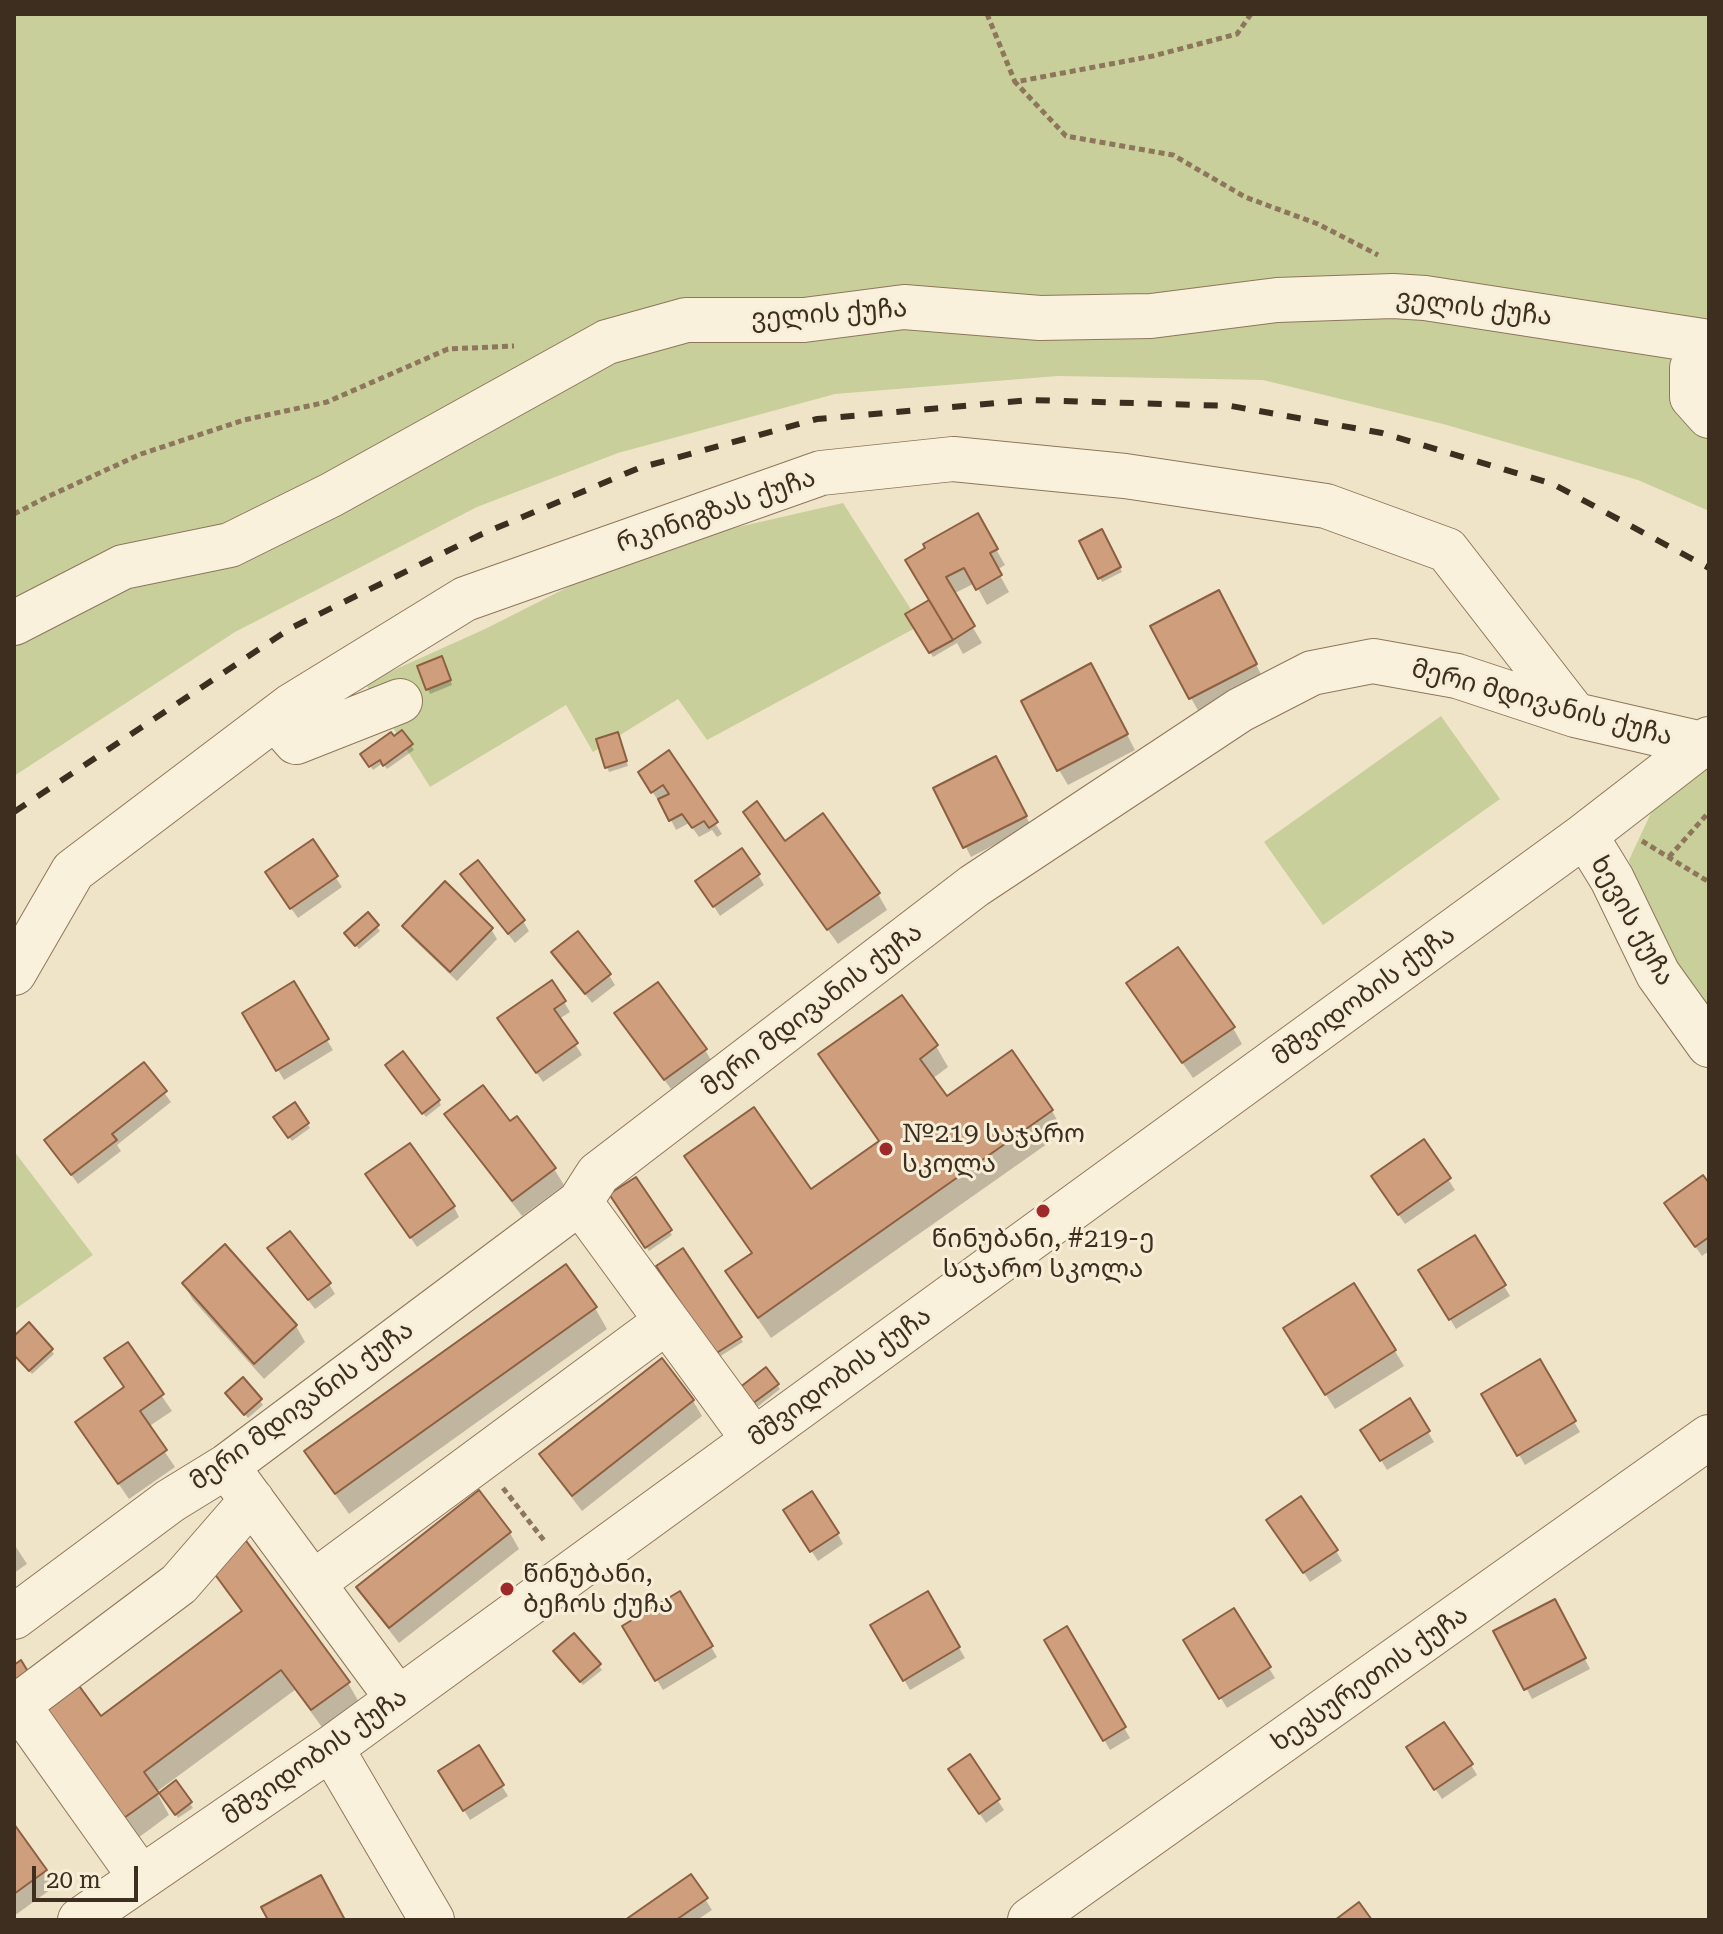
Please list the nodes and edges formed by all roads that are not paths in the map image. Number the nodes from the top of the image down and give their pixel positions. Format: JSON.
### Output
{"nodes":[{"id":1,"x":1709,"y":342,"type":"edge"},
{"id":2,"x":1709,"y":349,"type":"edge"},
{"id":3,"x":1709,"y":416,"type":"edge"},
{"id":4,"x":14,"y":623,"type":"edge"},
{"id":5,"x":400,"y":701,"type":"dead end"},
{"id":6,"x":1575,"y":715,"type":"junction"},
{"id":7,"x":275,"y":718,"type":"junction"},
{"id":8,"x":1705,"y":741,"type":"edge"},
{"id":9,"x":1595,"y":827,"type":"junction"},
{"id":10,"x":14,"y":973,"type":"edge"},
{"id":11,"x":1709,"y":1045,"type":"edge"},
{"id":12,"x":580,"y":1202,"type":"junction"},
{"id":13,"x":667,"y":1321,"type":"junction"},
{"id":14,"x":1709,"y":1437,"type":"edge"},
{"id":15,"x":754,"y":1440,"type":"junction"},
{"id":16,"x":239,"y":1483,"type":"junction"},
{"id":17,"x":313,"y":1583,"type":"junction"},
{"id":18,"x":14,"y":1617,"type":"edge"},
{"id":19,"x":398,"y":1699,"type":"junction"},
{"id":20,"x":331,"y":1748,"type":"junction"},
{"id":21,"x":141,"y":1878,"type":"junction"},
{"id":22,"x":80,"y":1920,"type":"edge"},
{"id":23,"x":432,"y":1920,"type":"edge"},
{"id":24,"x":1030,"y":1920,"type":"edge"}],
"edges":[{"from":1,"to":4,"type":"street","name":"ველის ქუჩა"},
{"from":2,"to":3,"type":"street"},
{"from":5,"to":7,"type":"street"},
{"from":6,"to":7,"type":"street","name":"რკინიგზას ქუჩა"},
{"from":6,"to":8,"type":"street","name":"მერი მდივანის ქუჩა"},
{"from":6,"to":12,"type":"street","name":"მერი მდივანის ქუჩა"},
{"from":7,"to":10,"type":"street","name":"რკინიგზას ქუჩა"},
{"from":8,"to":9,"type":"street","name":"მშვიდობის ქუჩა"},
{"from":9,"to":11,"type":"street","name":"ხევის ქუჩა"},
{"from":9,"to":15,"type":"street","name":"მშვიდობის ქუჩა"},
{"from":12,"to":13,"type":"street"},
{"from":12,"to":16,"type":"street","name":"მერი მდივანის ქუჩა"},
{"from":13,"to":15,"type":"street"},
{"from":13,"to":17,"type":"street"},
{"from":14,"to":24,"type":"street","name":"ხევსურეთის ქუჩა"},
{"from":15,"to":19,"type":"street","name":"მშვიდობის ქუჩა"},
{"from":16,"to":17,"type":"street"},
{"from":16,"to":18,"type":"street","name":"მერი მდივანის ქუჩა"},
{"from":16,"to":21,"type":"street"},
{"from":17,"to":19,"type":"street"},
{"from":19,"to":20,"type":"street","name":"მშვიდობის ქუჩა"},
{"from":20,"to":21,"type":"street","name":"მშვიდობის ქუჩა"},
{"from":20,"to":23,"type":"street"},
{"from":21,"to":22,"type":"street","name":"მშვიდობის ქუჩა"}]}
